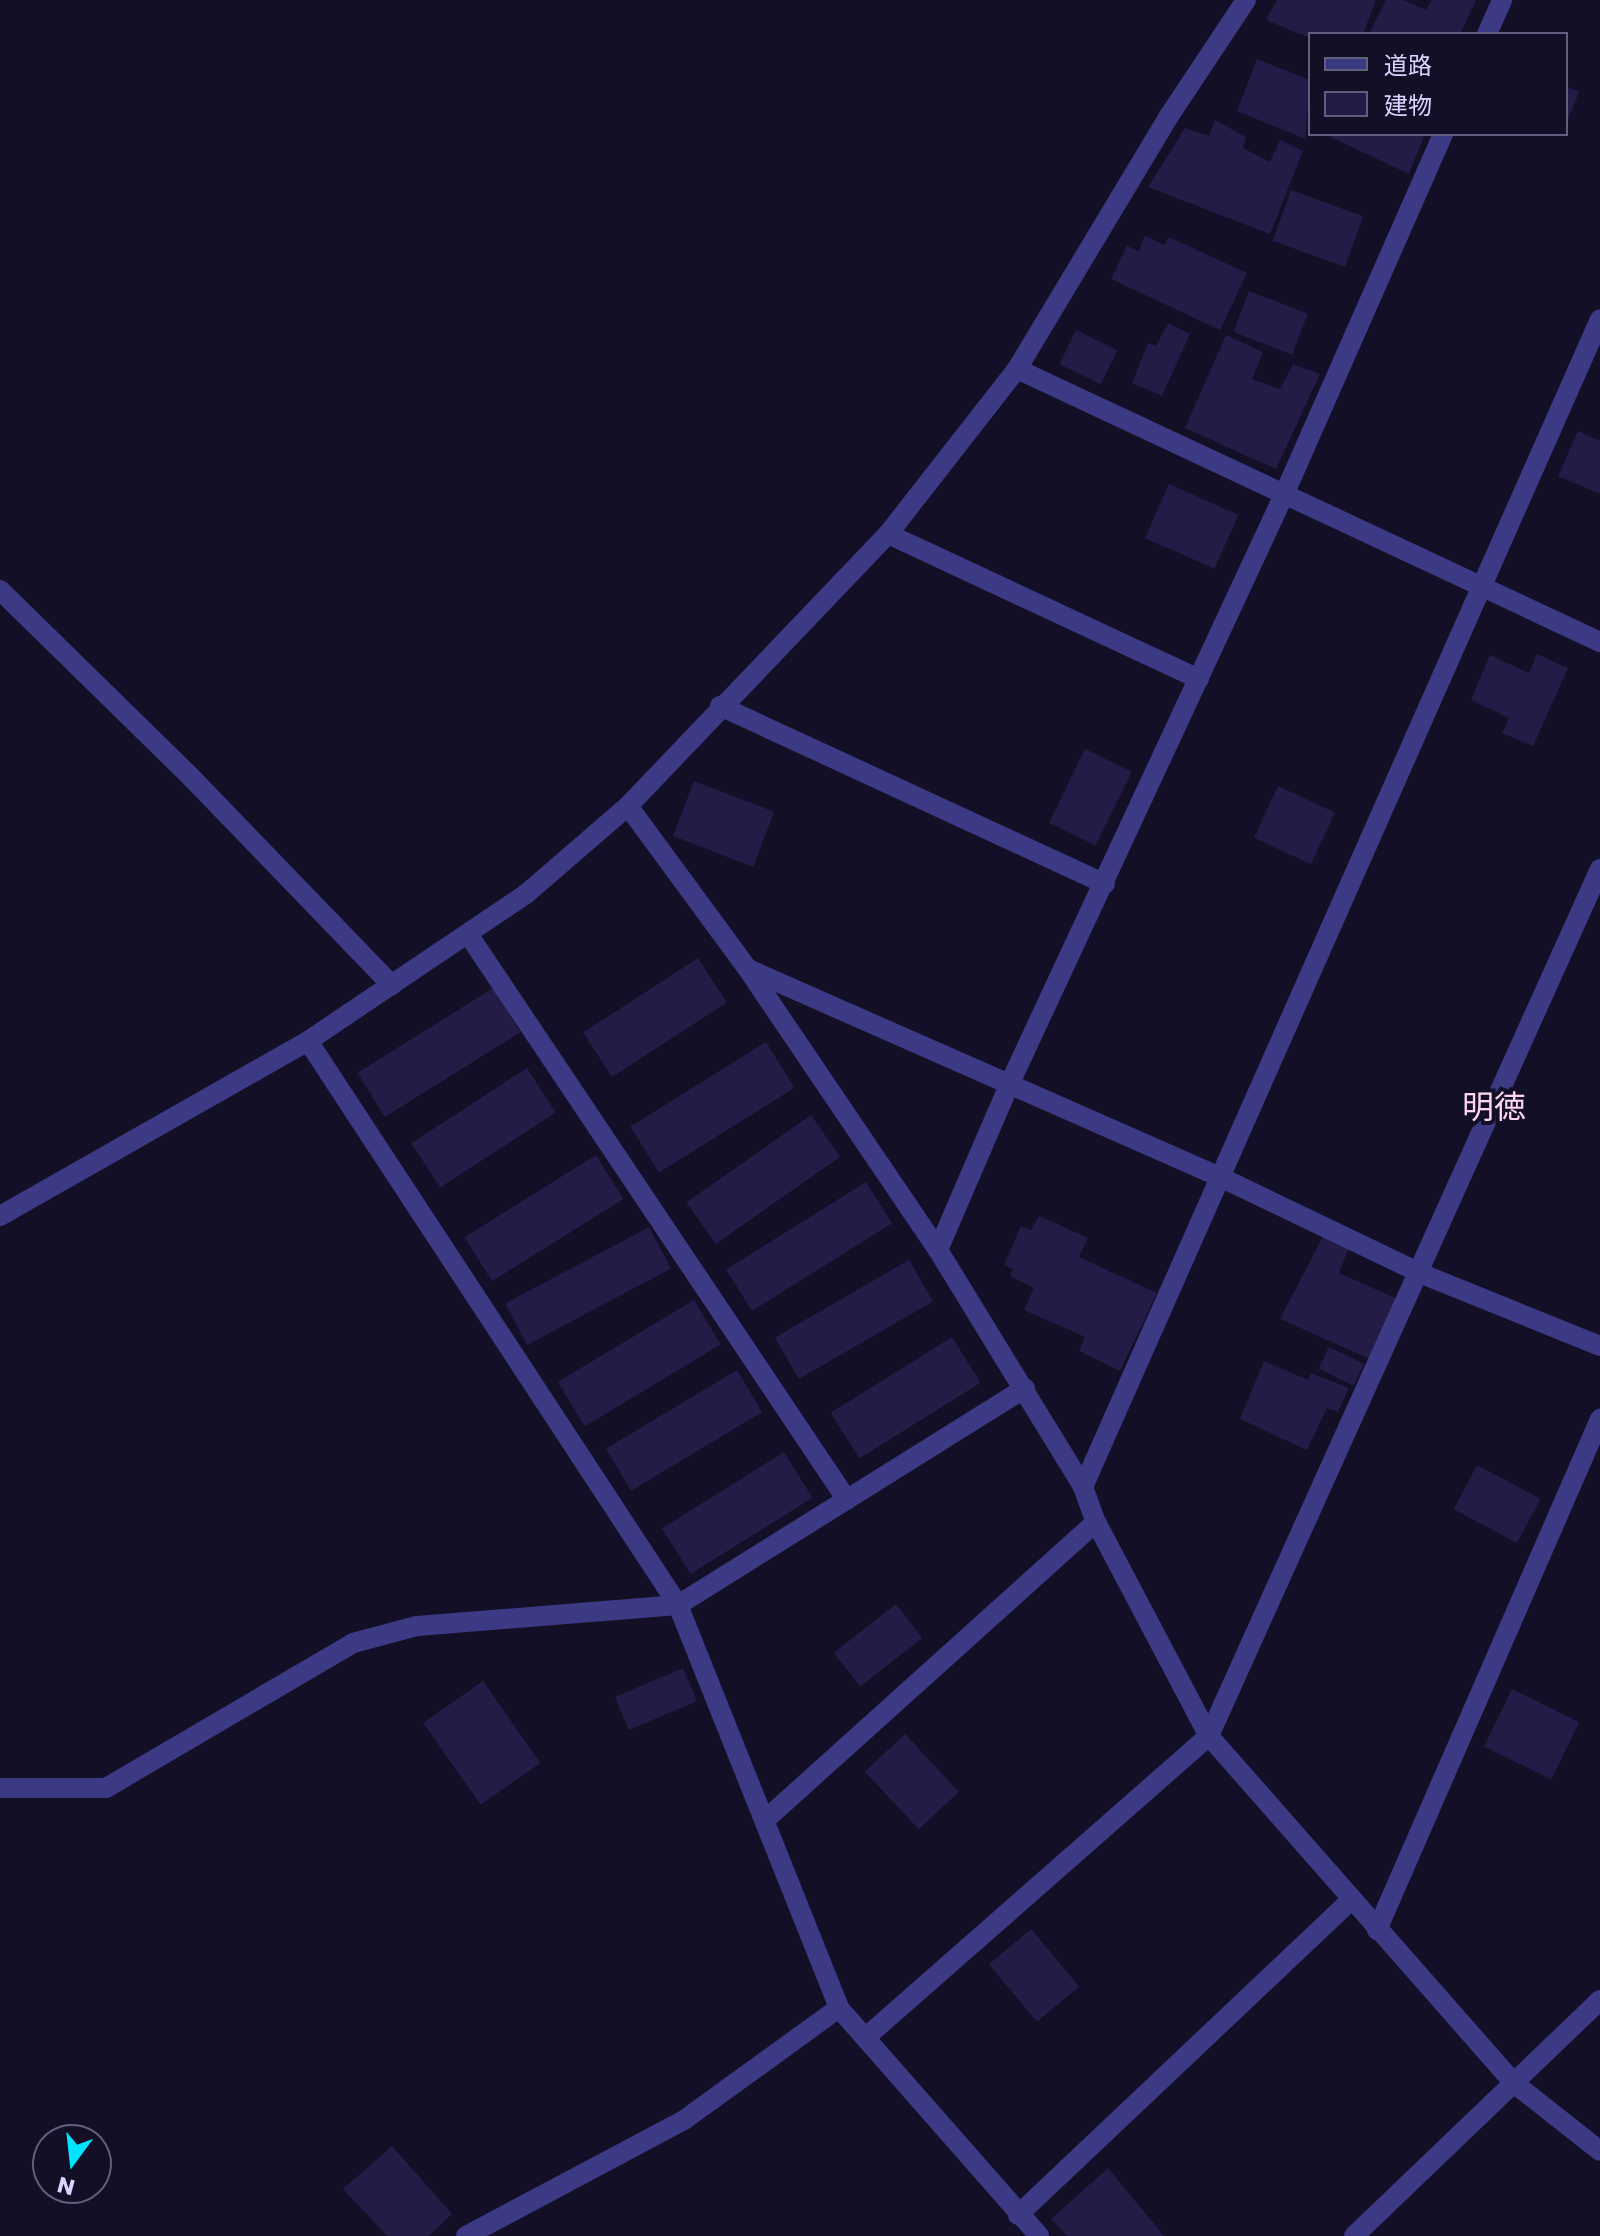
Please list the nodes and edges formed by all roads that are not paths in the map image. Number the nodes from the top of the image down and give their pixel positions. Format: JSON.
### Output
{"nodes":[{"id":1,"x":1246,"y":0,"type":"edge"},
{"id":2,"x":1502,"y":0,"type":"edge"},
{"id":3,"x":1488,"y":32,"type":"edge"},
{"id":4,"x":1442,"y":136,"type":"edge"},
{"id":5,"x":1600,"y":319,"type":"edge"},
{"id":6,"x":1017,"y":369,"type":"junction"},
{"id":7,"x":1283,"y":497,"type":"junction"},
{"id":8,"x":888,"y":534,"type":"junction"},
{"id":9,"x":1482,"y":589,"type":"junction"},
{"id":10,"x":0,"y":590,"type":"edge"},
{"id":11,"x":1600,"y":642,"type":"edge"},
{"id":12,"x":1199,"y":679,"type":"junction"},
{"id":13,"x":720,"y":706,"type":"junction"},
{"id":14,"x":628,"y":806,"type":"junction"},
{"id":15,"x":1600,"y":869,"type":"edge"},
{"id":16,"x":1105,"y":884,"type":"junction"},
{"id":17,"x":468,"y":934,"type":"junction"},
{"id":18,"x":747,"y":968,"type":"junction"},
{"id":19,"x":392,"y":985,"type":"junction"},
{"id":20,"x":308,"y":1041,"type":"junction"},
{"id":21,"x":1009,"y":1085,"type":"junction"},
{"id":22,"x":1222,"y":1178,"type":"junction"},
{"id":23,"x":0,"y":1216,"type":"edge"},
{"id":24,"x":938,"y":1250,"type":"junction"},
{"id":25,"x":1422,"y":1274,"type":"junction"},
{"id":26,"x":1600,"y":1346,"type":"edge"},
{"id":27,"x":1025,"y":1388,"type":"junction"},
{"id":28,"x":1600,"y":1419,"type":"edge"},
{"id":29,"x":1083,"y":1487,"type":"junction"},
{"id":30,"x":847,"y":1500,"type":"junction"},
{"id":31,"x":1096,"y":1522,"type":"junction"},
{"id":32,"x":678,"y":1605,"type":"junction"},
{"id":33,"x":1209,"y":1736,"type":"junction"},
{"id":34,"x":0,"y":1788,"type":"edge"},
{"id":35,"x":765,"y":1820,"type":"junction"},
{"id":36,"x":1351,"y":1900,"type":"junction"},
{"id":37,"x":1377,"y":1930,"type":"junction"},
{"id":38,"x":1600,"y":1982,"type":"edge"},
{"id":39,"x":1593,"y":2007,"type":"edge"},
{"id":40,"x":839,"y":2008,"type":"junction"},
{"id":41,"x":865,"y":2038,"type":"junction"},
{"id":42,"x":1515,"y":2084,"type":"junction"},
{"id":43,"x":1600,"y":2151,"type":"edge"},
{"id":44,"x":1018,"y":2215,"type":"junction"},
{"id":45,"x":466,"y":2236,"type":"edge"},
{"id":46,"x":1039,"y":2236,"type":"edge"},
{"id":47,"x":1354,"y":2236,"type":"edge"}],
"edges":[{"from":1,"to":6,"type":"street"},
{"from":2,"to":3,"type":"street"},
{"from":4,"to":7,"type":"street"},
{"from":5,"to":9,"type":"street"},
{"from":6,"to":7,"type":"street"},
{"from":6,"to":8,"type":"street"},
{"from":7,"to":9,"type":"street"},
{"from":7,"to":12,"type":"street"},
{"from":8,"to":12,"type":"street"},
{"from":8,"to":13,"type":"street"},
{"from":9,"to":11,"type":"street"},
{"from":9,"to":22,"type":"street"},
{"from":10,"to":19,"type":"street"},
{"from":12,"to":16,"type":"street"},
{"from":13,"to":14,"type":"street"},
{"from":13,"to":16,"type":"street"},
{"from":14,"to":17,"type":"street"},
{"from":14,"to":18,"type":"street"},
{"from":15,"to":25,"type":"street"},
{"from":16,"to":21,"type":"street"},
{"from":17,"to":19,"type":"street"},
{"from":17,"to":30,"type":"street"},
{"from":18,"to":21,"type":"street"},
{"from":18,"to":24,"type":"street"},
{"from":19,"to":20,"type":"street"},
{"from":20,"to":23,"type":"street"},
{"from":20,"to":32,"type":"street"},
{"from":21,"to":22,"type":"street"},
{"from":21,"to":24,"type":"street"},
{"from":22,"to":25,"type":"street"},
{"from":22,"to":29,"type":"street"},
{"from":24,"to":27,"type":"street"},
{"from":25,"to":26,"type":"street"},
{"from":25,"to":33,"type":"street"},
{"from":27,"to":29,"type":"street"},
{"from":27,"to":30,"type":"street"},
{"from":28,"to":37,"type":"street"},
{"from":29,"to":31,"type":"street"},
{"from":30,"to":32,"type":"street"},
{"from":31,"to":33,"type":"street"},
{"from":31,"to":35,"type":"street"},
{"from":32,"to":34,"type":"street"},
{"from":32,"to":35,"type":"street"},
{"from":33,"to":36,"type":"street"},
{"from":33,"to":41,"type":"street"},
{"from":35,"to":40,"type":"street"},
{"from":36,"to":37,"type":"street"},
{"from":36,"to":44,"type":"street"},
{"from":37,"to":42,"type":"street"},
{"from":38,"to":39,"type":"street"},
{"from":39,"to":42,"type":"street"},
{"from":40,"to":41,"type":"street"},
{"from":40,"to":45,"type":"street"},
{"from":41,"to":44,"type":"street"},
{"from":42,"to":43,"type":"street"},
{"from":42,"to":47,"type":"street"},
{"from":44,"to":46,"type":"street"}]}
